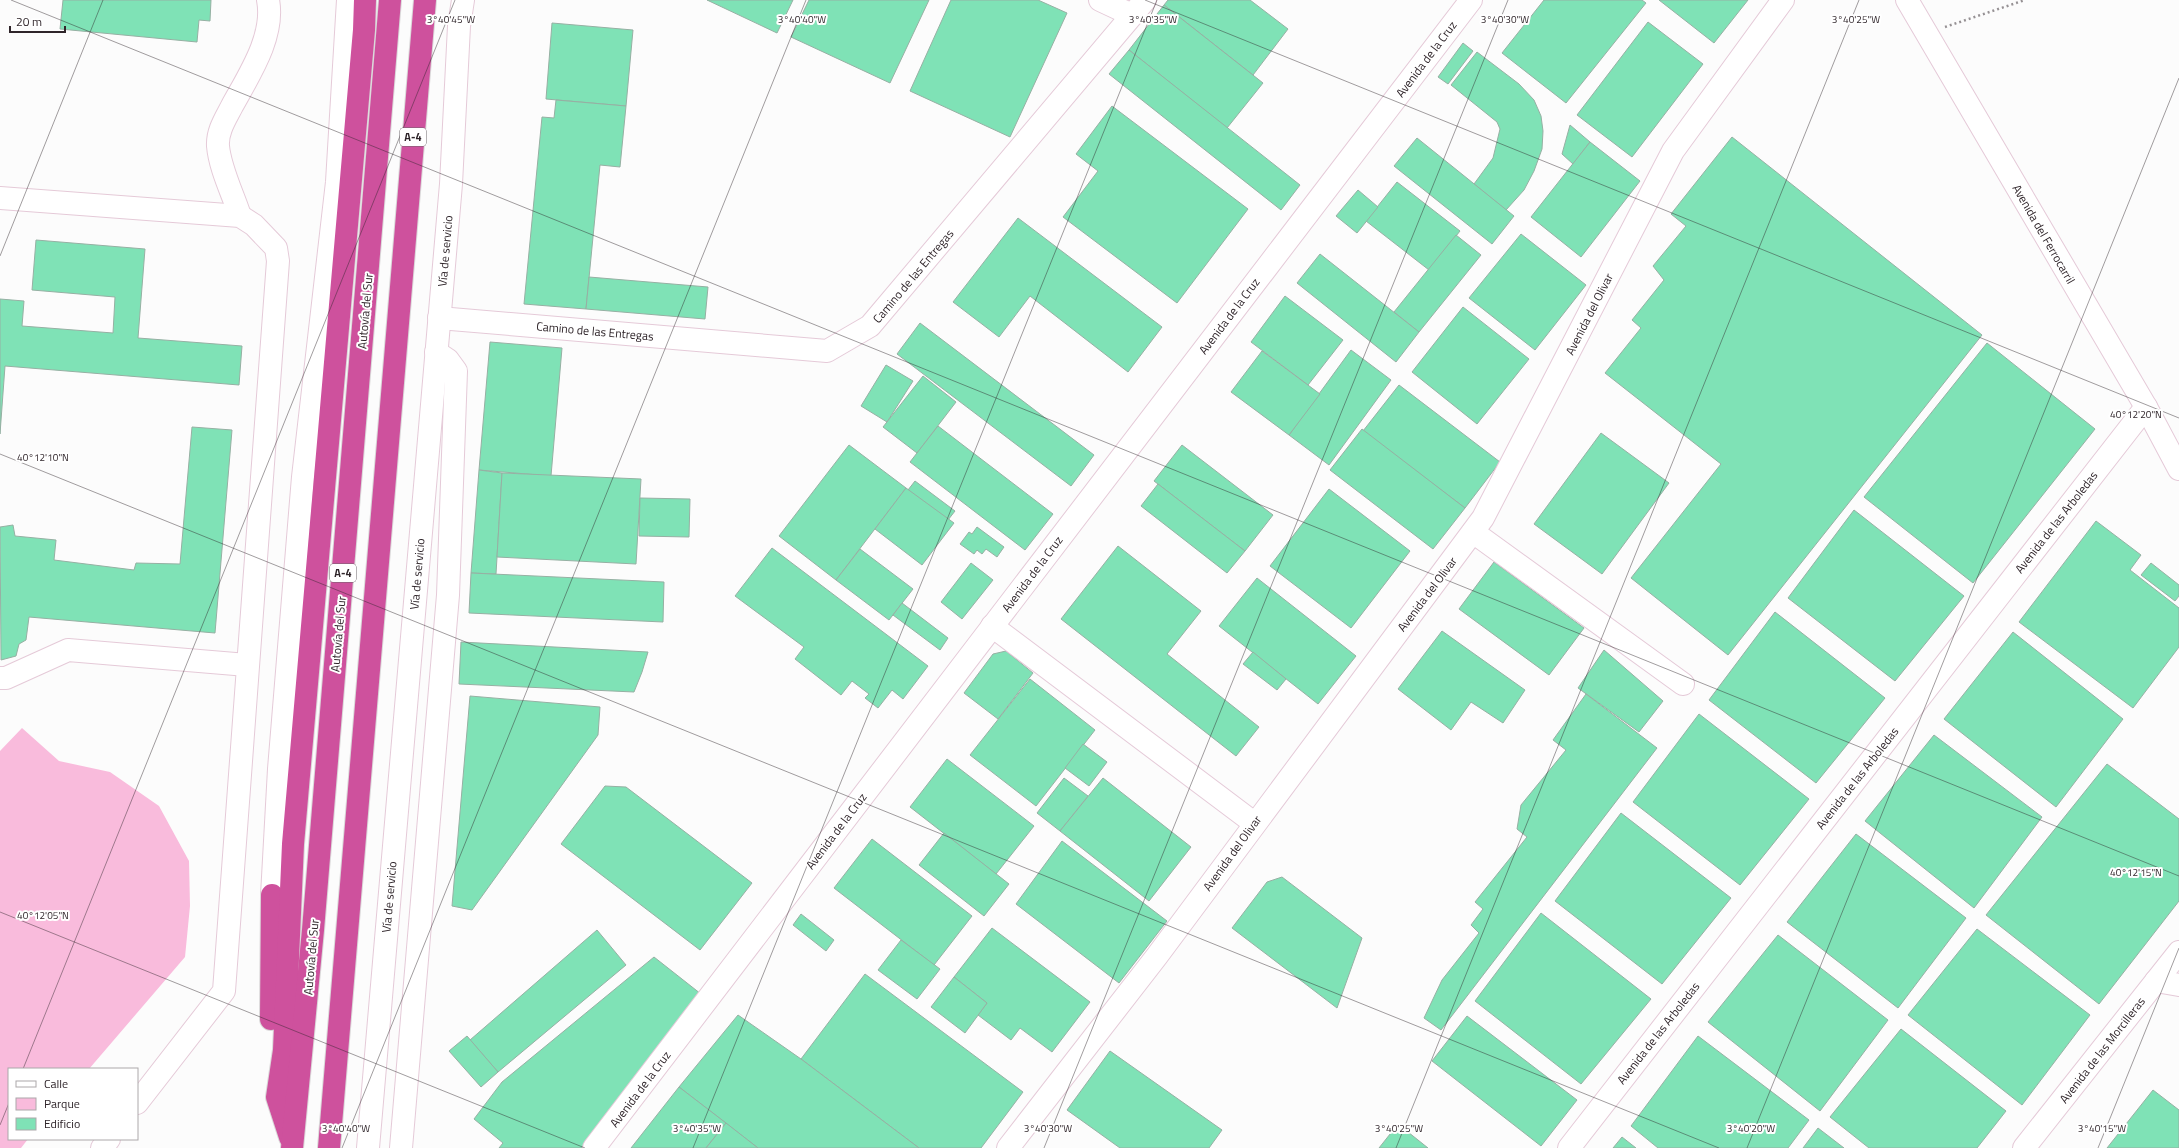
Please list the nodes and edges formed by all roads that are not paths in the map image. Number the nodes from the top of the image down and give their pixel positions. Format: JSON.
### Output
{"nodes":[{"id":1,"x":268,"y":0,"type":"edge"},
{"id":2,"x":348,"y":0,"type":"edge"},
{"id":3,"x":365,"y":0,"type":"edge"},
{"id":4,"x":390,"y":0,"type":"edge"},
{"id":5,"x":425,"y":0,"type":"edge"},
{"id":6,"x":463,"y":0,"type":"edge"},
{"id":7,"x":1100,"y":0,"type":"edge"},
{"id":8,"x":1471,"y":0,"type":"edge"},
{"id":9,"x":1783,"y":0,"type":"edge"},
{"id":10,"x":1907,"y":0,"type":"edge"},
{"id":11,"x":1139,"y":8,"type":"edge"},
{"id":12,"x":0,"y":198,"type":"edge"},
{"id":13,"x":240,"y":216,"type":"junction"},
{"id":14,"x":439,"y":318,"type":"junction"},
{"id":15,"x":436,"y":352,"type":"junction"},
{"id":16,"x":2146,"y":407,"type":"junction"},
{"id":17,"x":2179,"y":469,"type":"edge"},
{"id":18,"x":1474,"y":532,"type":"junction"},
{"id":19,"x":992,"y":626,"type":"junction"},
{"id":20,"x":247,"y":665,"type":"junction"},
{"id":21,"x":0,"y":678,"type":"edge"},
{"id":22,"x":1683,"y":684,"type":"dead end"},
{"id":23,"x":1254,"y":823,"type":"junction"},
{"id":24,"x":272,"y":895,"type":"joint"},
{"id":25,"x":2179,"y":952,"type":"edge"},
{"id":26,"x":2156,"y":981,"type":"junction"},
{"id":27,"x":2179,"y":985,"type":"edge"},
{"id":28,"x":277,"y":1097,"type":"junction"},
{"id":29,"x":138,"y":1102,"type":"edge"},
{"id":30,"x":108,"y":1140,"type":"edge"},
{"id":31,"x":293,"y":1147,"type":"edge"},
{"id":32,"x":102,"y":1148,"type":"edge"},
{"id":33,"x":329,"y":1148,"type":"edge"},
{"id":34,"x":368,"y":1148,"type":"edge"},
{"id":35,"x":401,"y":1148,"type":"edge"},
{"id":36,"x":594,"y":1148,"type":"edge"},
{"id":37,"x":1008,"y":1148,"type":"edge"},
{"id":38,"x":1569,"y":1148,"type":"edge"},
{"id":39,"x":2024,"y":1148,"type":"edge"}],
"edges":[{"from":1,"to":13,"type":"street"},
{"from":2,"to":24,"type":"street"},
{"from":3,"to":28,"type":"highway"},
{"from":4,"to":31,"type":"highway","name":"Autovía del Sur","number":"A-4"},
{"from":5,"to":33,"type":"highway","number":"A-4"},
{"from":6,"to":14,"type":"street","name":"Vía de servicio"},
{"from":7,"to":11,"type":"street"},
{"from":8,"to":19,"type":"street","name":"Avenida de la Cruz"},
{"from":9,"to":18,"type":"street","name":"Avenida del Olivar"},
{"from":10,"to":16,"type":"street","name":"Avenida del Ferrocarril"},
{"from":11,"to":14,"type":"street","name":"Camino de las Entregas"},
{"from":12,"to":13,"type":"street"},
{"from":13,"to":20,"type":"street"},
{"from":14,"to":15,"type":"street","name":"Vía de servicio"},
{"from":15,"to":34,"type":"street","name":"Vía de servicio"},
{"from":15,"to":35,"type":"street"},
{"from":16,"to":17,"type":"street","name":"Avenida del Ferrocarril"},
{"from":16,"to":38,"type":"street","name":"Avenida de las Arboledas"},
{"from":18,"to":22,"type":"street"},
{"from":18,"to":23,"type":"street","name":"Avenida del Olivar"},
{"from":19,"to":23,"type":"street"},
{"from":19,"to":36,"type":"street","name":"Avenida de la Cruz"},
{"from":20,"to":21,"type":"street"},
{"from":20,"to":29,"type":"street"},
{"from":23,"to":37,"type":"street","name":"Avenida del Olivar"},
{"from":24,"to":28,"type":"highway"},
{"from":25,"to":26,"type":"street","name":"Avenida de las Morcilleras"},
{"from":26,"to":27,"type":"street"},
{"from":26,"to":39,"type":"street","name":"Avenida de las Morcilleras"},
{"from":28,"to":31,"type":"highway"},
{"from":30,"to":32,"type":"street"}]}
